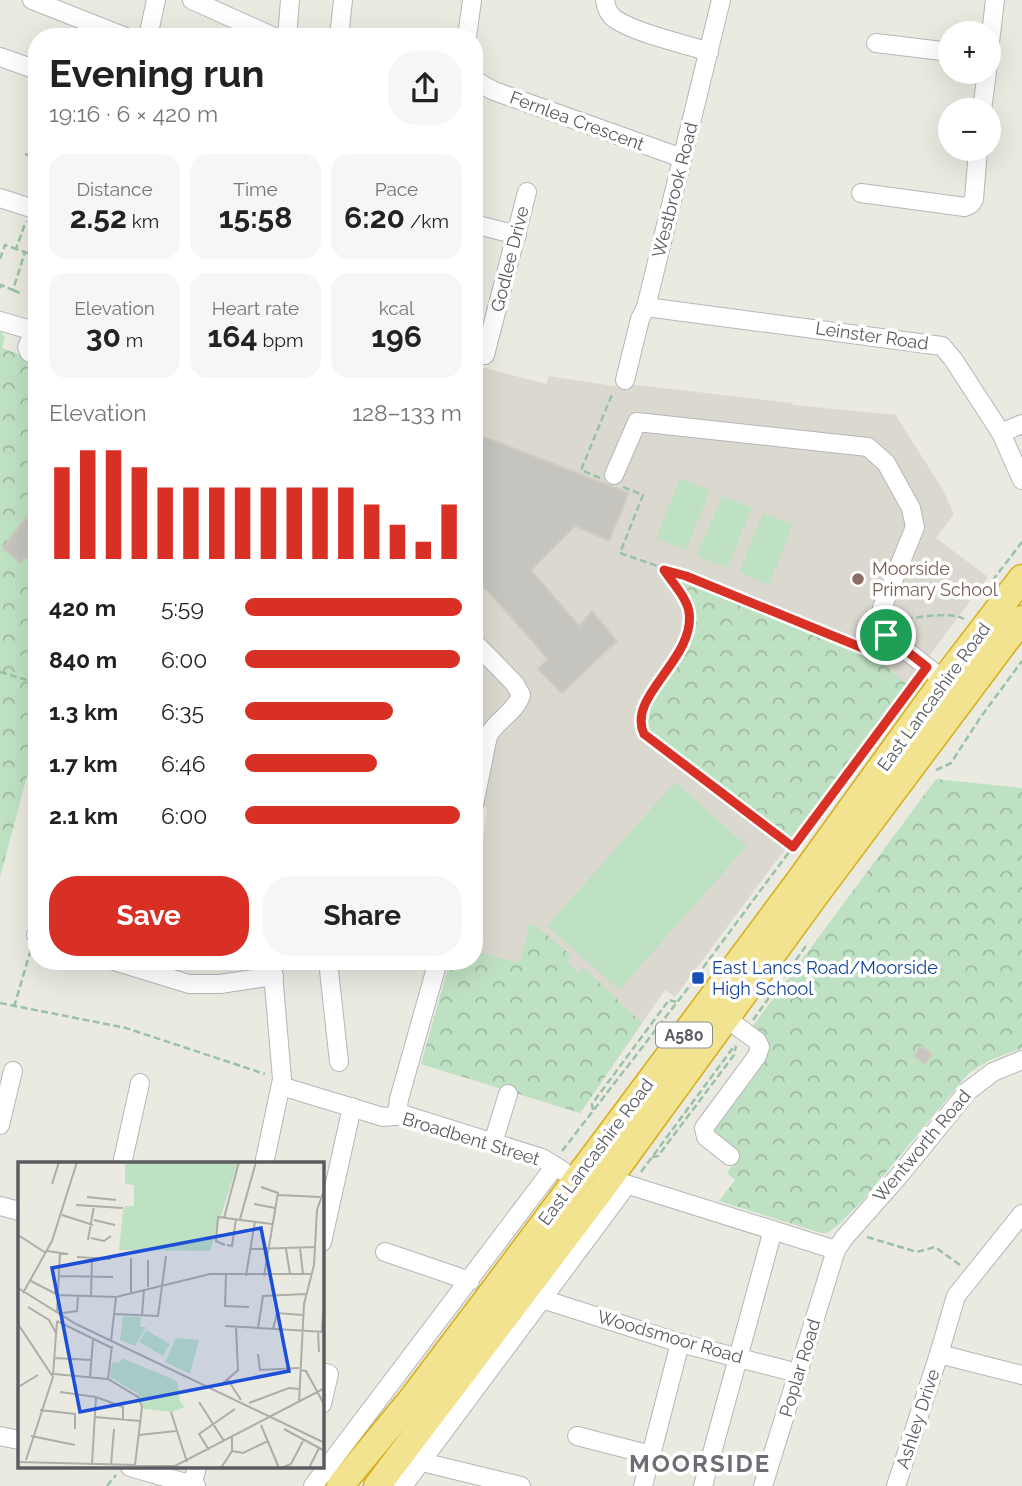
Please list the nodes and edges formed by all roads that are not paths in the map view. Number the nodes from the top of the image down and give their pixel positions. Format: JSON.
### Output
{"nodes":[{"id":1,"x":32,"y":0,"type":"edge"},
{"id":2,"x":156,"y":0,"type":"edge"},
{"id":3,"x":192,"y":0,"type":"edge"},
{"id":4,"x":290,"y":0,"type":"edge"},
{"id":5,"x":343,"y":0,"type":"edge"},
{"id":6,"x":471,"y":0,"type":"edge"},
{"id":7,"x":605,"y":0,"type":"edge"},
{"id":8,"x":721,"y":0,"type":"edge"},
{"id":9,"x":995,"y":0,"type":"edge"},
{"id":10,"x":993,"y":21,"type":"edge"},
{"id":11,"x":103,"y":28,"type":"edge"},
{"id":12,"x":150,"y":28,"type":"edge"},
{"id":13,"x":254,"y":28,"type":"edge"},
{"id":14,"x":287,"y":28,"type":"edge"},
{"id":15,"x":340,"y":28,"type":"edge"},
{"id":16,"x":468,"y":28,"type":"edge"},
{"id":17,"x":876,"y":43,"type":"dead end"},
{"id":18,"x":938,"y":51,"type":"edge"},
{"id":19,"x":709,"y":52,"type":"junction"},
{"id":20,"x":0,"y":57,"type":"edge"},
{"id":21,"x":28,"y":67,"type":"edge"},
{"id":22,"x":483,"y":85,"type":"edge"},
{"id":23,"x":682,"y":158,"type":"junction"},
{"id":24,"x":977,"y":161,"type":"edge"},
{"id":25,"x":527,"y":192,"type":"dead end"},
{"id":26,"x":860,"y":193,"type":"dead end"},
{"id":27,"x":0,"y":198,"type":"edge"},
{"id":28,"x":28,"y":207,"type":"edge"},
{"id":29,"x":483,"y":226,"type":"edge"},
{"id":30,"x":517,"y":235,"type":"junction"},
{"id":31,"x":646,"y":307,"type":"junction"},
{"id":32,"x":0,"y":321,"type":"edge"},
{"id":33,"x":28,"y":329,"type":"edge"},
{"id":34,"x":483,"y":354,"type":"edge"},
{"id":35,"x":625,"y":380,"type":"dead end"},
{"id":36,"x":1022,"y":424,"type":"edge"},
{"id":37,"x":1001,"y":433,"type":"junction"},
{"id":38,"x":614,"y":475,"type":"dead end"},
{"id":39,"x":1022,"y":480,"type":"edge"},
{"id":40,"x":1022,"y":578,"type":"edge"},
{"id":41,"x":1022,"y":619,"type":"edge"},
{"id":42,"x":483,"y":651,"type":"edge"},
{"id":43,"x":935,"y":674,"type":"junction"},
{"id":44,"x":483,"y":761,"type":"edge"},
{"id":45,"x":143,"y":970,"type":"edge"},
{"id":46,"x":266,"y":970,"type":"edge"},
{"id":47,"x":273,"y":970,"type":"edge"},
{"id":48,"x":329,"y":970,"type":"edge"},
{"id":49,"x":435,"y":970,"type":"edge"},
{"id":50,"x":736,"y":1031,"type":"junction"},
{"id":51,"x":1022,"y":1060,"type":"edge"},
{"id":52,"x":339,"y":1062,"type":"dead end"},
{"id":53,"x":13,"y":1070,"type":"dead end"},
{"id":54,"x":281,"y":1082,"type":"junction"},
{"id":55,"x":140,"y":1083,"type":"dead end"},
{"id":56,"x":508,"y":1094,"type":"dead end"},
{"id":57,"x":352,"y":1107,"type":"junction"},
{"id":58,"x":397,"y":1115,"type":"junction"},
{"id":59,"x":0,"y":1125,"type":"edge"},
{"id":60,"x":493,"y":1143,"type":"junction"},
{"id":61,"x":730,"y":1156,"type":"dead end"},
{"id":62,"x":122,"y":1162,"type":"edge"},
{"id":63,"x":264,"y":1162,"type":"edge"},
{"id":64,"x":561,"y":1170,"type":"junction"},
{"id":65,"x":619,"y":1181,"type":"junction"},
{"id":66,"x":0,"y":1206,"type":"edge"},
{"id":67,"x":18,"y":1210,"type":"edge"},
{"id":68,"x":1022,"y":1214,"type":"edge"},
{"id":69,"x":773,"y":1230,"type":"junction"},
{"id":70,"x":324,"y":1233,"type":"edge"},
{"id":71,"x":836,"y":1250,"type":"junction"},
{"id":72,"x":385,"y":1252,"type":"dead end"},
{"id":73,"x":470,"y":1281,"type":"junction"},
{"id":74,"x":542,"y":1299,"type":"junction"},
{"id":75,"x":680,"y":1343,"type":"junction"},
{"id":76,"x":939,"y":1354,"type":"junction"},
{"id":77,"x":738,"y":1358,"type":"junction"},
{"id":78,"x":798,"y":1373,"type":"junction"},
{"id":79,"x":1022,"y":1375,"type":"edge"},
{"id":80,"x":0,"y":1436,"type":"edge"},
{"id":81,"x":577,"y":1436,"type":"dead end"},
{"id":82,"x":18,"y":1440,"type":"edge"},
{"id":83,"x":651,"y":1455,"type":"junction"},
{"id":84,"x":424,"y":1458,"type":"junction"},
{"id":85,"x":133,"y":1468,"type":"edge"},
{"id":86,"x":197,"y":1468,"type":"edge"},
{"id":87,"x":323,"y":1478,"type":"edge"},
{"id":88,"x":475,"y":1480,"type":"edge"},
{"id":89,"x":194,"y":1486,"type":"edge"},
{"id":90,"x":377,"y":1486,"type":"edge"},
{"id":91,"x":403,"y":1486,"type":"edge"},
{"id":92,"x":521,"y":1486,"type":"edge"},
{"id":93,"x":643,"y":1486,"type":"edge"},
{"id":94,"x":703,"y":1486,"type":"edge"},
{"id":95,"x":763,"y":1486,"type":"edge"},
{"id":96,"x":896,"y":1486,"type":"edge"}],
"edges":[{"from":1,"to":11,"type":"street"},
{"from":2,"to":12,"type":"street"},
{"from":3,"to":13,"type":"street"},
{"from":4,"to":14,"type":"street"},
{"from":5,"to":15,"type":"street"},
{"from":6,"to":16,"type":"street"},
{"from":7,"to":19,"type":"street"},
{"from":8,"to":19,"type":"street","name":"Westbrook Road"},
{"from":9,"to":10,"type":"street"},
{"from":17,"to":18,"type":"street"},
{"from":19,"to":23,"type":"street","name":"Westbrook Road"},
{"from":20,"to":21,"type":"street"},
{"from":22,"to":23,"type":"street","name":"Fernlea Crescent"},
{"from":23,"to":31,"type":"street","name":"Westbrook Road"},
{"from":24,"to":26,"type":"street"},
{"from":25,"to":30,"type":"street","name":"Godlee Drive"},
{"from":27,"to":28,"type":"street"},
{"from":29,"to":30,"type":"street"},
{"from":30,"to":34,"type":"street","name":"Godlee Drive"},
{"from":31,"to":35,"type":"street","name":"Westbrook Road"},
{"from":31,"to":37,"type":"street","name":"Leinster Road"},
{"from":32,"to":33,"type":"street"},
{"from":36,"to":37,"type":"street"},
{"from":37,"to":39,"type":"street","name":"Leinster Road"},
{"from":38,"to":43,"type":"street"},
{"from":40,"to":43,"type":"highway","name":"East Lancashire Road","number":"A580"},
{"from":41,"to":50,"type":"highway","name":"East Lancashire Road","number":"A580"},
{"from":42,"to":44,"type":"street"},
{"from":43,"to":64,"type":"highway","name":"East Lancashire Road","number":"A580"},
{"from":45,"to":46,"type":"street"},
{"from":47,"to":54,"type":"street"},
{"from":48,"to":52,"type":"street"},
{"from":49,"to":58,"type":"street"},
{"from":50,"to":61,"type":"street"},
{"from":50,"to":65,"type":"highway","name":"East Lancashire Road","number":"A580"},
{"from":51,"to":71,"type":"street","name":"Wentworth Road"},
{"from":53,"to":59,"type":"street"},
{"from":54,"to":57,"type":"street","name":"Broadbent Street"},
{"from":54,"to":63,"type":"street"},
{"from":55,"to":62,"type":"street"},
{"from":56,"to":60,"type":"street"},
{"from":57,"to":58,"type":"street","name":"Broadbent Street"},
{"from":57,"to":70,"type":"street"},
{"from":58,"to":60,"type":"street","name":"Broadbent Street"},
{"from":60,"to":64,"type":"street","name":"Broadbent Street"},
{"from":64,"to":73,"type":"street"},
{"from":64,"to":87,"type":"highway","name":"East Lancashire Road","number":"A580"},
{"from":65,"to":69,"type":"street"},
{"from":65,"to":74,"type":"street"},
{"from":65,"to":90,"type":"highway","name":"East Lancashire Road","number":"A580"},
{"from":66,"to":67,"type":"street"},
{"from":68,"to":76,"type":"street"},
{"from":69,"to":71,"type":"street"},
{"from":69,"to":77,"type":"street"},
{"from":71,"to":78,"type":"street","name":"Poplar Road"},
{"from":72,"to":73,"type":"street"},
{"from":73,"to":87,"type":"street"},
{"from":74,"to":75,"type":"street","name":"Woodsmoor Road"},
{"from":74,"to":84,"type":"street"},
{"from":75,"to":77,"type":"street","name":"Woodsmoor Road"},
{"from":75,"to":83,"type":"street"},
{"from":76,"to":79,"type":"street","name":"Ashley Drive"},
{"from":76,"to":96,"type":"street","name":"Ashley Drive"},
{"from":77,"to":78,"type":"street","name":"Woodsmoor Road"},
{"from":77,"to":94,"type":"street"},
{"from":78,"to":95,"type":"street","name":"Poplar Road"},
{"from":80,"to":82,"type":"street"},
{"from":81,"to":83,"type":"street"},
{"from":83,"to":93,"type":"street"},
{"from":84,"to":88,"type":"street"},
{"from":84,"to":91,"type":"street"},
{"from":85,"to":89,"type":"street"},
{"from":86,"to":89,"type":"street"},
{"from":88,"to":92,"type":"street"}]}
